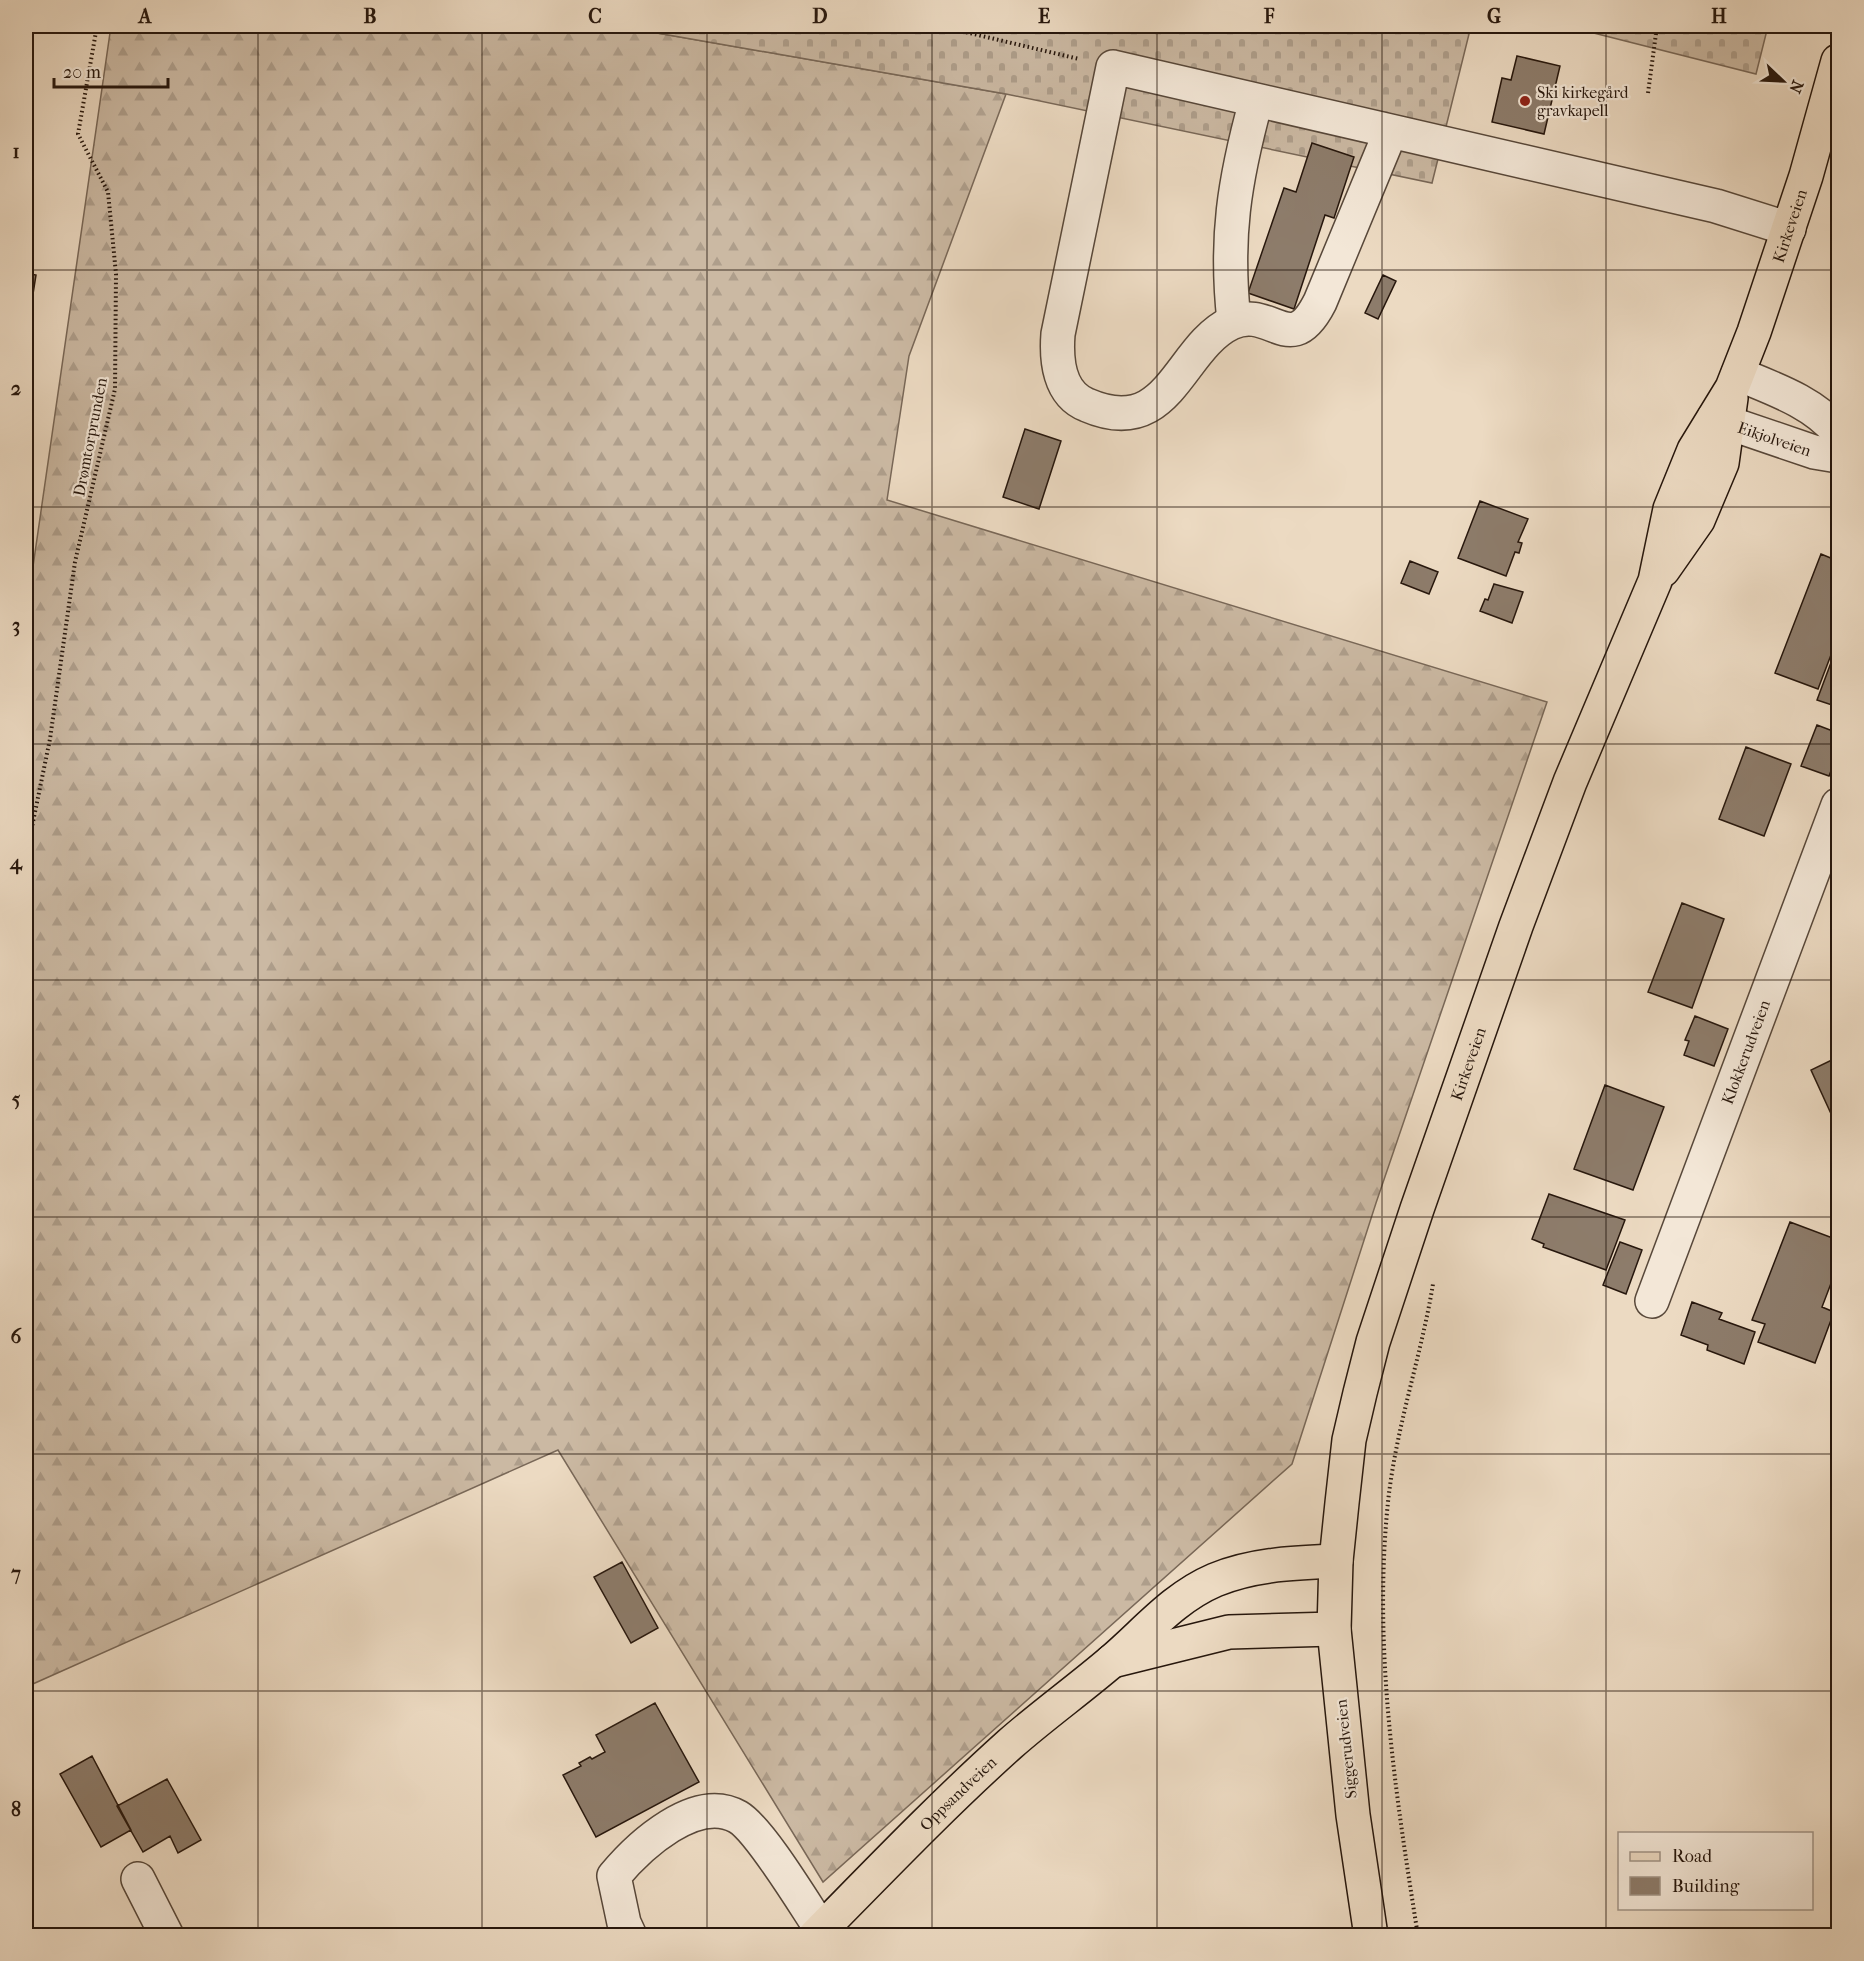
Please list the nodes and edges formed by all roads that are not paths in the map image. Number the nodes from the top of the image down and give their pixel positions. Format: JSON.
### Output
{"nodes":[{"id":1,"x":1839,"y":61,"type":"edge"},
{"id":2,"x":1256,"y":101,"type":"junction"},
{"id":3,"x":1390,"y":133,"type":"junction"},
{"id":4,"x":1789,"y":229,"type":"junction"},
{"id":5,"x":1234,"y":321,"type":"junction"},
{"id":6,"x":1736,"y":381,"type":"junction"},
{"id":7,"x":1721,"y":421,"type":"junction"},
{"id":8,"x":1839,"y":432,"type":"edge"},
{"id":9,"x":1839,"y":456,"type":"edge"},
{"id":10,"x":1839,"y":805,"type":"edge"},
{"id":11,"x":1830,"y":860,"type":"edge"},
{"id":12,"x":1652,"y":1301,"type":"dead end"},
{"id":13,"x":1336,"y":1561,"type":"junction"},
{"id":14,"x":1334,"y":1629,"type":"junction"},
{"id":15,"x":1112,"y":1661,"type":"junction"},
{"id":16,"x":138,"y":1879,"type":"dead end"},
{"id":17,"x":818,"y":1932,"type":"edge"},
{"id":18,"x":167,"y":1935,"type":"edge"},
{"id":19,"x":630,"y":1935,"type":"edge"},
{"id":20,"x":1371,"y":1935,"type":"edge"}],
"edges":[{"from":1,"to":4,"type":"main road","name":"Kirkeveien"},
{"from":2,"to":3,"type":"street"},
{"from":2,"to":5,"type":"street"},
{"from":2,"to":5,"type":"street"},
{"from":3,"to":4,"type":"street"},
{"from":3,"to":5,"type":"street"},
{"from":4,"to":6,"type":"main road","name":"Kirkeveien"},
{"from":6,"to":7,"type":"main road","name":"Kirkeveien"},
{"from":6,"to":8,"type":"street","name":"Eikjolveien"},
{"from":7,"to":9,"type":"street","name":"Eikjolveien"},
{"from":7,"to":13,"type":"main road","name":"Kirkeveien"},
{"from":10,"to":11,"type":"street","name":"Klokkerudveien"},
{"from":11,"to":12,"type":"street","name":"Klokkerudveien"},
{"from":13,"to":14,"type":"main road","name":"Siggerudveien"},
{"from":13,"to":15,"type":"main road","name":"Oppsandveien"},
{"from":14,"to":15,"type":"main road","name":"Oppsandveien"},
{"from":14,"to":20,"type":"main road","name":"Siggerudveien"},
{"from":15,"to":17,"type":"main road","name":"Oppsandveien"},
{"from":16,"to":18,"type":"street"},
{"from":17,"to":19,"type":"street"}]}
